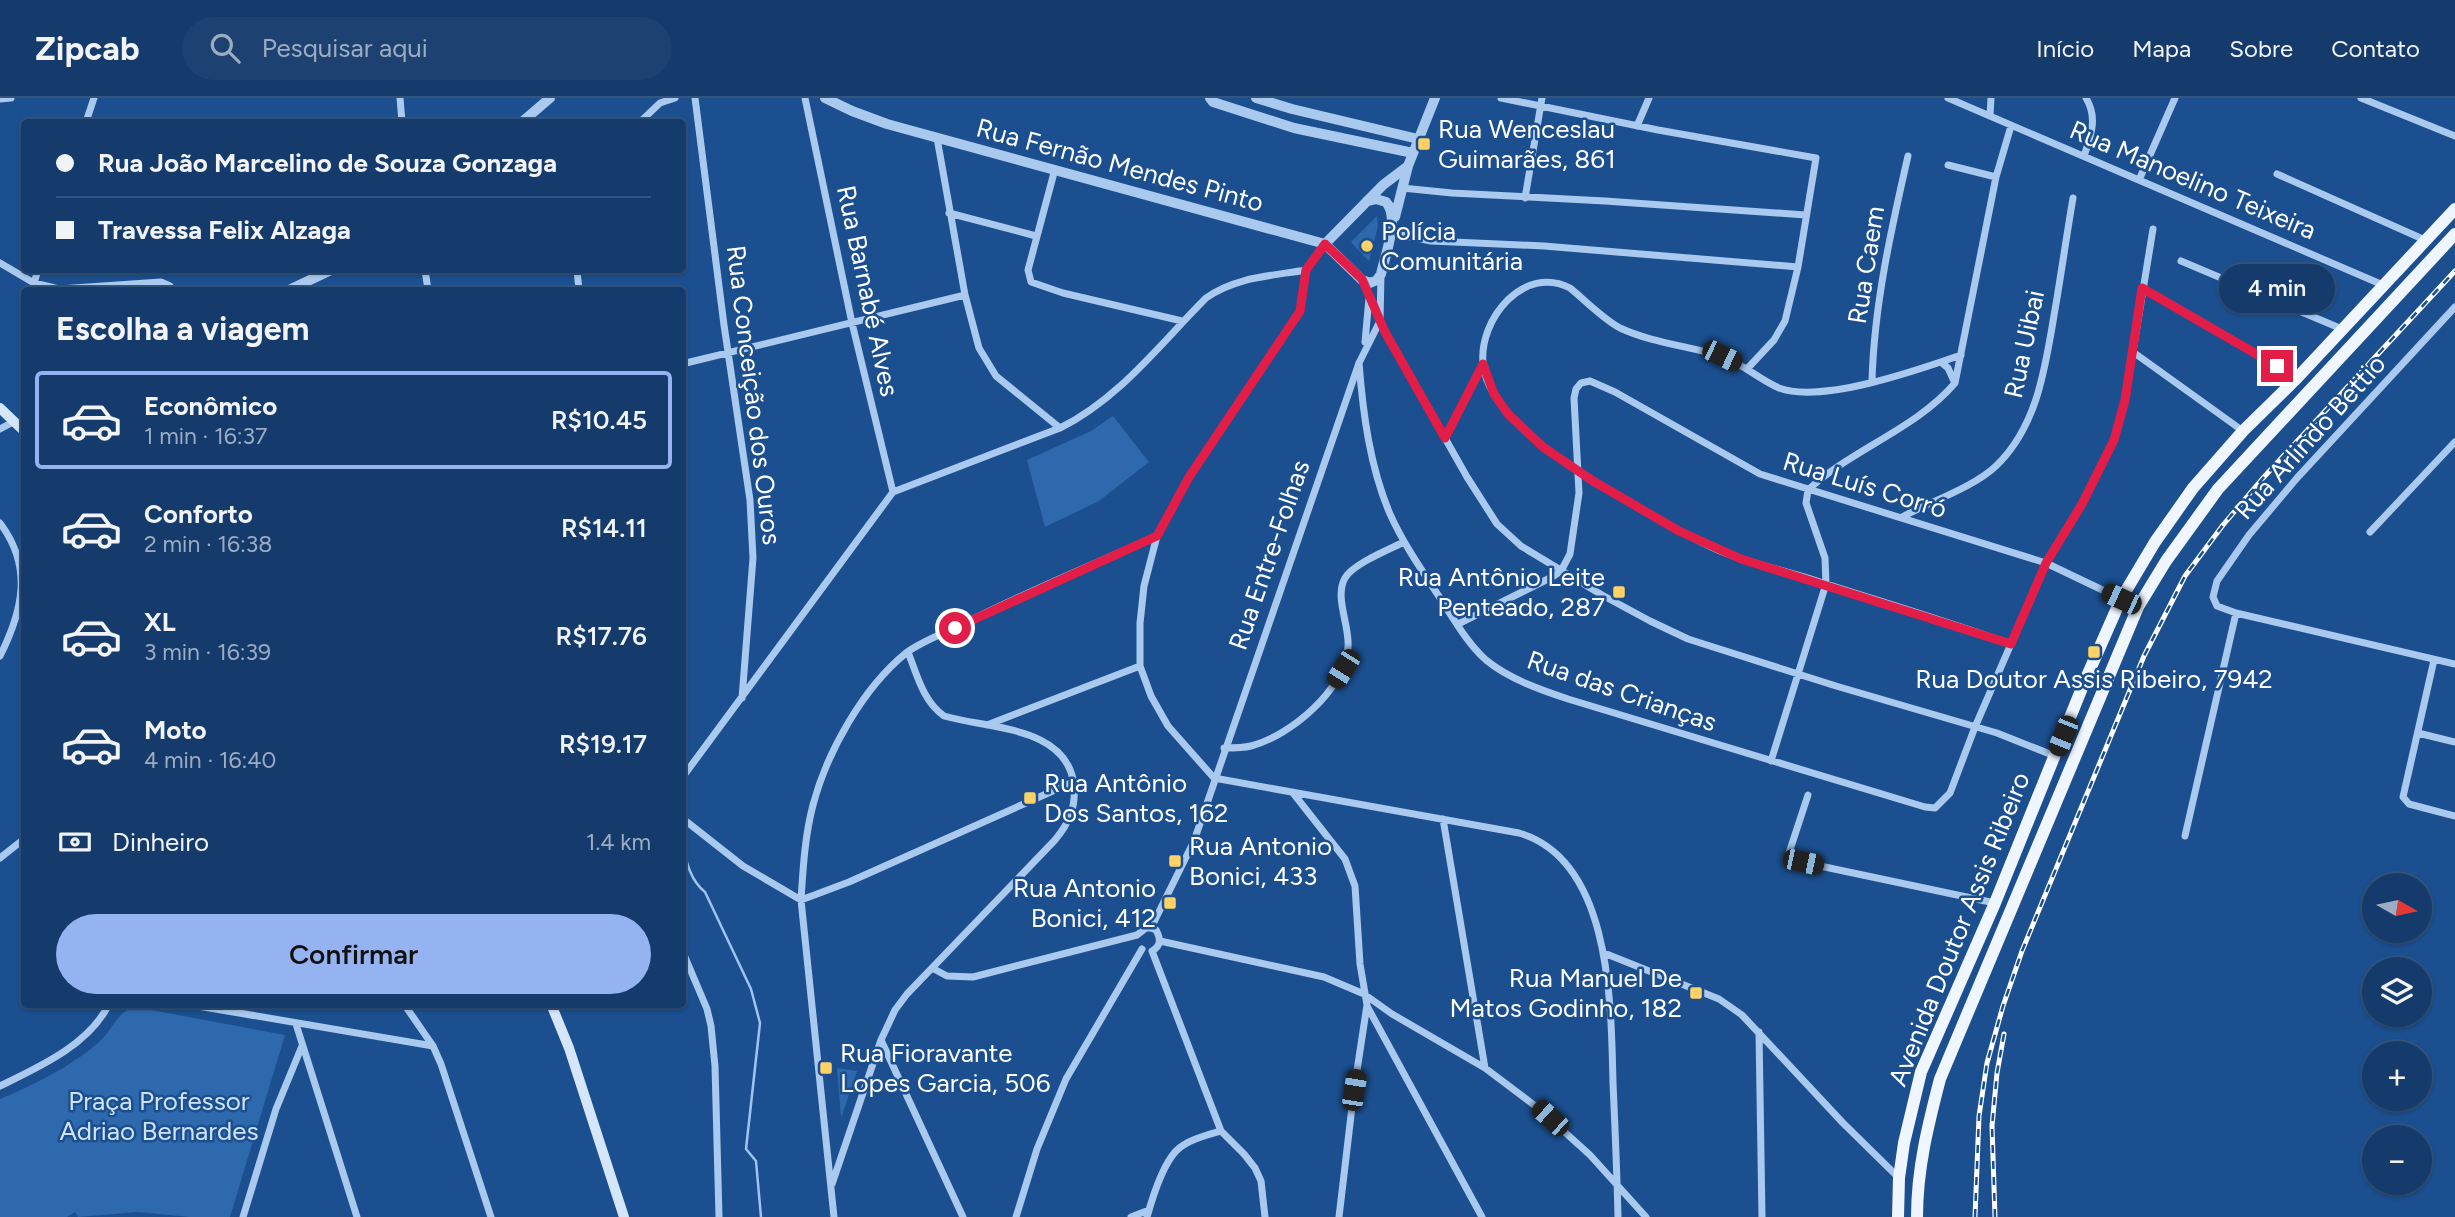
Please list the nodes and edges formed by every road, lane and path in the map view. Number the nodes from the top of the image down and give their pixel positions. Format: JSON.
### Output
{"nodes":[{"id":1,"x":11,"y":98,"type":"edge"},
{"id":2,"x":94,"y":98,"type":"edge"},
{"id":3,"x":400,"y":98,"type":"edge"},
{"id":4,"x":550,"y":98,"type":"edge"},
{"id":5,"x":675,"y":98,"type":"edge"},
{"id":6,"x":695,"y":98,"type":"edge"},
{"id":7,"x":805,"y":98,"type":"edge"},
{"id":8,"x":825,"y":98,"type":"edge"},
{"id":9,"x":1200,"y":98,"type":"edge"},
{"id":10,"x":1256,"y":98,"type":"edge"},
{"id":11,"x":1435,"y":98,"type":"edge"},
{"id":12,"x":1501,"y":98,"type":"edge"},
{"id":13,"x":1649,"y":98,"type":"edge"},
{"id":14,"x":1948,"y":98,"type":"edge"},
{"id":15,"x":1992,"y":98,"type":"edge"},
{"id":16,"x":2086,"y":98,"type":"edge"},
{"id":17,"x":2175,"y":98,"type":"edge"},
{"id":18,"x":2361,"y":98,"type":"edge"},
{"id":19,"x":0,"y":99,"type":"edge"},
{"id":20,"x":1212,"y":100,"type":"edge"},
{"id":21,"x":1541,"y":101,"type":"edge"},
{"id":22,"x":1990,"y":116,"type":"junction"},
{"id":23,"x":87,"y":119,"type":"edge"},
{"id":24,"x":402,"y":119,"type":"edge"},
{"id":25,"x":526,"y":119,"type":"edge"},
{"id":26,"x":643,"y":119,"type":"edge"},
{"id":27,"x":1637,"y":126,"type":"junction"},
{"id":28,"x":2011,"y":126,"type":"junction"},
{"id":29,"x":2455,"y":136,"type":"edge"},
{"id":30,"x":937,"y":138,"type":"junction"},
{"id":31,"x":1418,"y":139,"type":"junction"},
{"id":32,"x":1413,"y":153,"type":"junction"},
{"id":33,"x":1908,"y":156,"type":"dead end"},
{"id":34,"x":2084,"y":156,"type":"junction"},
{"id":35,"x":1948,"y":165,"type":"dead end"},
{"id":36,"x":1408,"y":166,"type":"junction"},
{"id":37,"x":1055,"y":169,"type":"junction"},
{"id":38,"x":2277,"y":174,"type":"dead end"},
{"id":39,"x":1996,"y":177,"type":"junction"},
{"id":40,"x":2139,"y":180,"type":"junction"},
{"id":41,"x":1402,"y":188,"type":"junction"},
{"id":42,"x":1525,"y":198,"type":"junction"},
{"id":43,"x":2073,"y":198,"type":"dead end"},
{"id":44,"x":1367,"y":201,"type":"junction"},
{"id":45,"x":2455,"y":209,"type":"edge"},
{"id":46,"x":949,"y":213,"type":"junction"},
{"id":47,"x":1805,"y":215,"type":"junction"},
{"id":48,"x":2153,"y":229,"type":"dead end"},
{"id":49,"x":1391,"y":233,"type":"junction"},
{"id":50,"x":2455,"y":233,"type":"edge"},
{"id":51,"x":1036,"y":236,"type":"junction"},
{"id":52,"x":2426,"y":240,"type":"junction"},
{"id":53,"x":1325,"y":244,"type":"junction"},
{"id":54,"x":2181,"y":261,"type":"dead end"},
{"id":55,"x":0,"y":263,"type":"edge"},
{"id":56,"x":1798,"y":267,"type":"junction"},
{"id":57,"x":1306,"y":270,"type":"junction"},
{"id":58,"x":37,"y":273,"type":"edge"},
{"id":59,"x":325,"y":273,"type":"edge"},
{"id":60,"x":1381,"y":274,"type":"junction"},
{"id":61,"x":1362,"y":279,"type":"junction"},
{"id":62,"x":34,"y":283,"type":"junction"},
{"id":63,"x":2383,"y":285,"type":"junction"},
{"id":64,"x":51,"y":287,"type":"edge"},
{"id":65,"x":107,"y":287,"type":"edge"},
{"id":66,"x":170,"y":287,"type":"edge"},
{"id":67,"x":295,"y":287,"type":"edge"},
{"id":68,"x":2142,"y":288,"type":"junction"},
{"id":69,"x":965,"y":295,"type":"junction"},
{"id":70,"x":1369,"y":298,"type":"junction"},
{"id":71,"x":2455,"y":307,"type":"edge"},
{"id":72,"x":1182,"y":321,"type":"junction"},
{"id":73,"x":1380,"y":321,"type":"junction"},
{"id":74,"x":852,"y":323,"type":"junction"},
{"id":75,"x":2342,"y":330,"type":"junction"},
{"id":76,"x":1365,"y":347,"type":"junction"},
{"id":77,"x":729,"y":351,"type":"junction"},
{"id":78,"x":2133,"y":352,"type":"junction"},
{"id":79,"x":1961,"y":355,"type":"junction"},
{"id":80,"x":1941,"y":362,"type":"junction"},
{"id":81,"x":686,"y":363,"type":"edge"},
{"id":82,"x":1359,"y":363,"type":"junction"},
{"id":83,"x":1483,"y":364,"type":"junction"},
{"id":84,"x":1747,"y":369,"type":"junction"},
{"id":85,"x":2297,"y":378,"type":"junction"},
{"id":86,"x":1872,"y":381,"type":"junction"},
{"id":87,"x":1955,"y":383,"type":"junction"},
{"id":88,"x":0,"y":408,"type":"edge"},
{"id":89,"x":20,"y":419,"type":"edge"},
{"id":90,"x":1060,"y":428,"type":"junction"},
{"id":91,"x":0,"y":429,"type":"edge"},
{"id":92,"x":2244,"y":431,"type":"junction"},
{"id":93,"x":1445,"y":438,"type":"junction"},
{"id":94,"x":2455,"y":442,"type":"edge"},
{"id":95,"x":1580,"y":472,"type":"junction"},
{"id":96,"x":2202,"y":480,"type":"junction"},
{"id":97,"x":2218,"y":489,"type":"junction"},
{"id":98,"x":1808,"y":490,"type":"junction"},
{"id":99,"x":893,"y":492,"type":"junction"},
{"id":100,"x":1902,"y":518,"type":"junction"},
{"id":101,"x":0,"y":523,"type":"edge"},
{"id":102,"x":2371,"y":531,"type":"dead end"},
{"id":103,"x":1157,"y":536,"type":"junction"},
{"id":104,"x":1404,"y":542,"type":"junction"},
{"id":105,"x":2046,"y":563,"type":"junction"},
{"id":106,"x":1562,"y":571,"type":"junction"},
{"id":107,"x":1826,"y":584,"type":"junction"},
{"id":108,"x":2121,"y":599,"type":"junction"},
{"id":109,"x":2138,"y":607,"type":"junction"},
{"id":110,"x":2236,"y":613,"type":"junction"},
{"id":111,"x":1458,"y":624,"type":"junction"},
{"id":112,"x":2011,"y":644,"type":"junction"},
{"id":113,"x":908,"y":652,"type":"junction"},
{"id":114,"x":0,"y":656,"type":"edge"},
{"id":115,"x":2434,"y":660,"type":"junction"},
{"id":116,"x":2455,"y":664,"type":"edge"},
{"id":117,"x":1140,"y":666,"type":"junction"},
{"id":118,"x":1799,"y":674,"type":"junction"},
{"id":119,"x":742,"y":699,"type":"junction"},
{"id":120,"x":986,"y":726,"type":"junction"},
{"id":121,"x":1975,"y":727,"type":"junction"},
{"id":122,"x":2418,"y":733,"type":"junction"},
{"id":123,"x":2455,"y":742,"type":"edge"},
{"id":124,"x":1224,"y":748,"type":"junction"},
{"id":125,"x":2055,"y":756,"type":"junction"},
{"id":126,"x":1771,"y":761,"type":"junction"},
{"id":127,"x":686,"y":773,"type":"edge"},
{"id":128,"x":1214,"y":778,"type":"junction"},
{"id":129,"x":1073,"y":782,"type":"junction"},
{"id":130,"x":1293,"y":793,"type":"junction"},
{"id":131,"x":1808,"y":795,"type":"dead end"},
{"id":132,"x":2455,"y":816,"type":"edge"},
{"id":133,"x":1443,"y":819,"type":"junction"},
{"id":134,"x":686,"y":821,"type":"edge"},
{"id":135,"x":2185,"y":836,"type":"dead end"},
{"id":136,"x":21,"y":841,"type":"edge"},
{"id":137,"x":0,"y":858,"type":"edge"},
{"id":138,"x":801,"y":900,"type":"junction"},
{"id":139,"x":1995,"y":903,"type":"junction"},
{"id":140,"x":1151,"y":928,"type":"junction"},
{"id":141,"x":1138,"y":935,"type":"junction"},
{"id":142,"x":1160,"y":941,"type":"junction"},
{"id":143,"x":1142,"y":949,"type":"junction"},
{"id":144,"x":1152,"y":951,"type":"junction"},
{"id":145,"x":1604,"y":953,"type":"junction"},
{"id":146,"x":686,"y":959,"type":"edge"},
{"id":147,"x":932,"y":968,"type":"junction"},
{"id":148,"x":1364,"y":994,"type":"junction"},
{"id":149,"x":1367,"y":1005,"type":"junction"},
{"id":150,"x":107,"y":1008,"type":"edge"},
{"id":151,"x":208,"y":1008,"type":"edge"},
{"id":152,"x":407,"y":1008,"type":"edge"},
{"id":153,"x":553,"y":1008,"type":"edge"},
{"id":154,"x":296,"y":1024,"type":"junction"},
{"id":155,"x":1759,"y":1032,"type":"junction"},
{"id":156,"x":881,"y":1040,"type":"junction"},
{"id":157,"x":302,"y":1045,"type":"junction"},
{"id":158,"x":433,"y":1046,"type":"junction"},
{"id":159,"x":1485,"y":1068,"type":"junction"},
{"id":160,"x":0,"y":1086,"type":"edge"},
{"id":161,"x":1221,"y":1131,"type":"junction"},
{"id":162,"x":1899,"y":1178,"type":"junction"},
{"id":163,"x":831,"y":1187,"type":"junction"},
{"id":164,"x":1618,"y":1187,"type":"junction"},
{"id":165,"x":1148,"y":1214,"type":"edge"},
{"id":166,"x":243,"y":1217,"type":"edge"},
{"id":167,"x":357,"y":1217,"type":"edge"},
{"id":168,"x":491,"y":1217,"type":"edge"},
{"id":169,"x":624,"y":1217,"type":"edge"},
{"id":170,"x":719,"y":1217,"type":"edge"},
{"id":171,"x":834,"y":1217,"type":"edge"},
{"id":172,"x":963,"y":1217,"type":"edge"},
{"id":173,"x":1016,"y":1217,"type":"edge"},
{"id":174,"x":1131,"y":1217,"type":"edge"},
{"id":175,"x":1265,"y":1217,"type":"edge"},
{"id":176,"x":1339,"y":1217,"type":"edge"},
{"id":177,"x":1482,"y":1217,"type":"edge"},
{"id":178,"x":1618,"y":1217,"type":"edge"},
{"id":179,"x":1646,"y":1217,"type":"edge"},
{"id":180,"x":1762,"y":1217,"type":"edge"},
{"id":181,"x":1898,"y":1217,"type":"edge"},
{"id":182,"x":1917,"y":1217,"type":"edge"}],
"edges":[{"from":1,"to":19,"type":"street"},
{"from":2,"to":23,"type":"street"},
{"from":3,"to":24,"type":"street"},
{"from":4,"to":25,"type":"street"},
{"from":5,"to":26,"type":"street"},
{"from":6,"to":77,"type":"street","name":"Rua Conceição dos Ouros"},
{"from":7,"to":74,"type":"street","name":"Rua Barnabé Alves"},
{"from":8,"to":30,"type":"street","name":"Rua Fernão Mendes Pinto"},
{"from":9,"to":20,"type":"street"},
{"from":10,"to":31,"type":"street"},
{"from":11,"to":31,"type":"street"},
{"from":12,"to":21,"type":"street"},
{"from":13,"to":27,"type":"street"},
{"from":14,"to":22,"type":"street","name":"Rua Manoelino Teixeira"},
{"from":15,"to":22,"type":"street"},
{"from":16,"to":34,"type":"street"},
{"from":17,"to":40,"type":"street"},
{"from":18,"to":29,"type":"street"},
{"from":20,"to":32,"type":"street"},
{"from":21,"to":27,"type":"street"},
{"from":21,"to":42,"type":"street"},
{"from":22,"to":28,"type":"street","name":"Rua Manoelino Teixeira"},
{"from":27,"to":47,"type":"street"},
{"from":28,"to":34,"type":"street","name":"Rua Manoelino Teixeira"},
{"from":28,"to":39,"type":"street"},
{"from":30,"to":37,"type":"street","name":"Rua Fernão Mendes Pinto"},
{"from":30,"to":46,"type":"street"},
{"from":31,"to":32,"type":"street"},
{"from":32,"to":36,"type":"street"},
{"from":33,"to":86,"type":"street","name":"Rua Caem"},
{"from":34,"to":40,"type":"street","name":"Rua Manoelino Teixeira"},
{"from":35,"to":39,"type":"street"},
{"from":36,"to":41,"type":"street"},
{"from":36,"to":44,"type":"street"},
{"from":37,"to":51,"type":"street"},
{"from":37,"to":53,"type":"street","name":"Rua Fernão Mendes Pinto"},
{"from":38,"to":52,"type":"street"},
{"from":39,"to":79,"type":"street"},
{"from":40,"to":63,"type":"street","name":"Rua Manoelino Teixeira"},
{"from":41,"to":42,"type":"street"},
{"from":41,"to":49,"type":"street"},
{"from":42,"to":47,"type":"street"},
{"from":43,"to":100,"type":"street","name":"Rua Uibai"},
{"from":44,"to":49,"type":"street"},
{"from":44,"to":53,"type":"street"},
{"from":45,"to":52,"type":"main road","name":"Avenida Doutor Assis Ribeiro"},
{"from":46,"to":51,"type":"street"},
{"from":46,"to":69,"type":"street"},
{"from":47,"to":56,"type":"street"},
{"from":48,"to":68,"type":"street"},
{"from":49,"to":56,"type":"street"},
{"from":49,"to":60,"type":"street"},
{"from":50,"to":97,"type":"main road"},
{"from":51,"to":72,"type":"street"},
{"from":52,"to":63,"type":"main road","name":"Avenida Doutor Assis Ribeiro"},
{"from":53,"to":57,"type":"street"},
{"from":53,"to":61,"type":"street"},
{"from":54,"to":75,"type":"street"},
{"from":55,"to":62,"type":"street"},
{"from":56,"to":84,"type":"street"},
{"from":57,"to":72,"type":"street"},
{"from":57,"to":103,"type":"street"},
{"from":58,"to":62,"type":"street"},
{"from":59,"to":67,"type":"street"},
{"from":60,"to":61,"type":"street"},
{"from":60,"to":73,"type":"street"},
{"from":61,"to":70,"type":"street"},
{"from":62,"to":64,"type":"street"},
{"from":63,"to":75,"type":"main road","name":"Avenida Doutor Assis Ribeiro"},
{"from":65,"to":66,"type":"street"},
{"from":68,"to":78,"type":"street"},
{"from":68,"to":85,"type":"street"},
{"from":69,"to":74,"type":"street"},
{"from":69,"to":90,"type":"street"},
{"from":70,"to":73,"type":"street"},
{"from":70,"to":76,"type":"street","name":"Rua Entre-Folhas"},
{"from":71,"to":110,"type":"street","name":"Rua Arlindo Bettio"},
{"from":72,"to":90,"type":"street"},
{"from":73,"to":76,"type":"street","name":"Rua Entre-Folhas"},
{"from":73,"to":93,"type":"street"},
{"from":74,"to":77,"type":"street"},
{"from":74,"to":99,"type":"street","name":"Rua Barnabé Alves"},
{"from":75,"to":85,"type":"main road","name":"Avenida Doutor Assis Ribeiro"},
{"from":76,"to":82,"type":"street","name":"Rua Entre-Folhas"},
{"from":77,"to":81,"type":"street"},
{"from":77,"to":119,"type":"street","name":"Rua Conceição dos Ouros"},
{"from":78,"to":92,"type":"street"},
{"from":78,"to":105,"type":"street"},
{"from":79,"to":80,"type":"street"},
{"from":79,"to":87,"type":"street"},
{"from":80,"to":86,"type":"street"},
{"from":80,"to":87,"type":"street"},
{"from":82,"to":104,"type":"street","name":"Rua das Crianças"},
{"from":82,"to":124,"type":"street","name":"Rua Entre-Folhas"},
{"from":83,"to":84,"type":"street"},
{"from":83,"to":93,"type":"street"},
{"from":83,"to":95,"type":"street"},
{"from":84,"to":86,"type":"street"},
{"from":85,"to":92,"type":"main road","name":"Avenida Doutor Assis Ribeiro"},
{"from":87,"to":98,"type":"street"},
{"from":88,"to":89,"type":"main road"},
{"from":89,"to":91,"type":"street"},
{"from":90,"to":99,"type":"street"},
{"from":92,"to":96,"type":"main road","name":"Avenida Doutor Assis Ribeiro"},
{"from":93,"to":106,"type":"street"},
{"from":94,"to":102,"type":"street"},
{"from":95,"to":98,"type":"street","name":"Rua Luís Corró"},
{"from":95,"to":106,"type":"street"},
{"from":95,"to":107,"type":"street"},
{"from":96,"to":97,"type":"main road"},
{"from":96,"to":108,"type":"main road","name":"Avenida Doutor Assis Ribeiro"},
{"from":97,"to":109,"type":"main road"},
{"from":98,"to":100,"type":"street","name":"Rua Luís Corró"},
{"from":98,"to":107,"type":"street"},
{"from":99,"to":119,"type":"street"},
{"from":100,"to":105,"type":"street","name":"Rua Luís Corró"},
{"from":101,"to":114,"type":"street"},
{"from":103,"to":113,"type":"street"},
{"from":103,"to":117,"type":"street"},
{"from":104,"to":111,"type":"street","name":"Rua das Crianças"},
{"from":104,"to":124,"type":"street"},
{"from":105,"to":108,"type":"street","name":"Rua Luís Corró"},
{"from":105,"to":112,"type":"street"},
{"from":106,"to":111,"type":"street"},
{"from":106,"to":118,"type":"street"},
{"from":107,"to":112,"type":"street"},
{"from":107,"to":118,"type":"street"},
{"from":108,"to":109,"type":"street","name":"Rua Luís Corró"},
{"from":108,"to":125,"type":"main road","name":"Avenida Doutor Assis Ribeiro"},
{"from":109,"to":182,"type":"main road","name":"Avenida Doutor Assis Ribeiro"},
{"from":110,"to":115,"type":"street"},
{"from":110,"to":135,"type":"street"},
{"from":111,"to":126,"type":"street","name":"Rua das Crianças"},
{"from":112,"to":121,"type":"street"},
{"from":113,"to":120,"type":"street"},
{"from":113,"to":138,"type":"street"},
{"from":115,"to":116,"type":"street"},
{"from":115,"to":122,"type":"street"},
{"from":117,"to":120,"type":"street"},
{"from":117,"to":128,"type":"street"},
{"from":118,"to":121,"type":"street"},
{"from":118,"to":126,"type":"street"},
{"from":119,"to":127,"type":"street"},
{"from":120,"to":129,"type":"street"},
{"from":121,"to":125,"type":"street"},
{"from":121,"to":126,"type":"street","name":"Rua das Crianças"},
{"from":122,"to":123,"type":"street"},
{"from":122,"to":132,"type":"street"},
{"from":124,"to":128,"type":"street","name":"Rua Entre-Folhas"},
{"from":125,"to":139,"type":"main road","name":"Avenida Doutor Assis Ribeiro"},
{"from":128,"to":130,"type":"street"},
{"from":128,"to":140,"type":"street","name":"Rua Entre-Folhas"},
{"from":129,"to":138,"type":"street"},
{"from":129,"to":147,"type":"street"},
{"from":130,"to":133,"type":"street"},
{"from":130,"to":148,"type":"street"},
{"from":131,"to":139,"type":"street"},
{"from":133,"to":145,"type":"street"},
{"from":133,"to":159,"type":"street"},
{"from":134,"to":138,"type":"street"},
{"from":136,"to":137,"type":"street"},
{"from":138,"to":163,"type":"street"},
{"from":139,"to":162,"type":"main road","name":"Avenida Doutor Assis Ribeiro"},
{"from":140,"to":141,"type":"street"},
{"from":140,"to":142,"type":"street"},
{"from":141,"to":143,"type":"street"},
{"from":141,"to":147,"type":"street"},
{"from":142,"to":144,"type":"street"},
{"from":142,"to":148,"type":"street"},
{"from":143,"to":144,"type":"street"},
{"from":143,"to":173,"type":"street"},
{"from":144,"to":161,"type":"street"},
{"from":145,"to":155,"type":"street"},
{"from":145,"to":164,"type":"street"},
{"from":146,"to":170,"type":"street"},
{"from":147,"to":156,"type":"street"},
{"from":148,"to":149,"type":"street"},
{"from":148,"to":159,"type":"street"},
{"from":149,"to":176,"type":"street"},
{"from":149,"to":177,"type":"street"},
{"from":150,"to":160,"type":"street"},
{"from":151,"to":154,"type":"street"},
{"from":152,"to":158,"type":"street"},
{"from":153,"to":169,"type":"main road"},
{"from":154,"to":157,"type":"street"},
{"from":154,"to":158,"type":"street"},
{"from":155,"to":162,"type":"street"},
{"from":155,"to":180,"type":"street"},
{"from":156,"to":163,"type":"street"},
{"from":156,"to":172,"type":"street"},
{"from":157,"to":166,"type":"street"},
{"from":157,"to":167,"type":"street"},
{"from":158,"to":168,"type":"street"},
{"from":159,"to":164,"type":"street"},
{"from":161,"to":165,"type":"street"},
{"from":161,"to":175,"type":"street"},
{"from":162,"to":181,"type":"main road","name":"Avenida Doutor Assis Ribeiro"},
{"from":163,"to":171,"type":"street"},
{"from":164,"to":178,"type":"street"},
{"from":164,"to":179,"type":"street"},
{"from":165,"to":174,"type":"street"}]}
